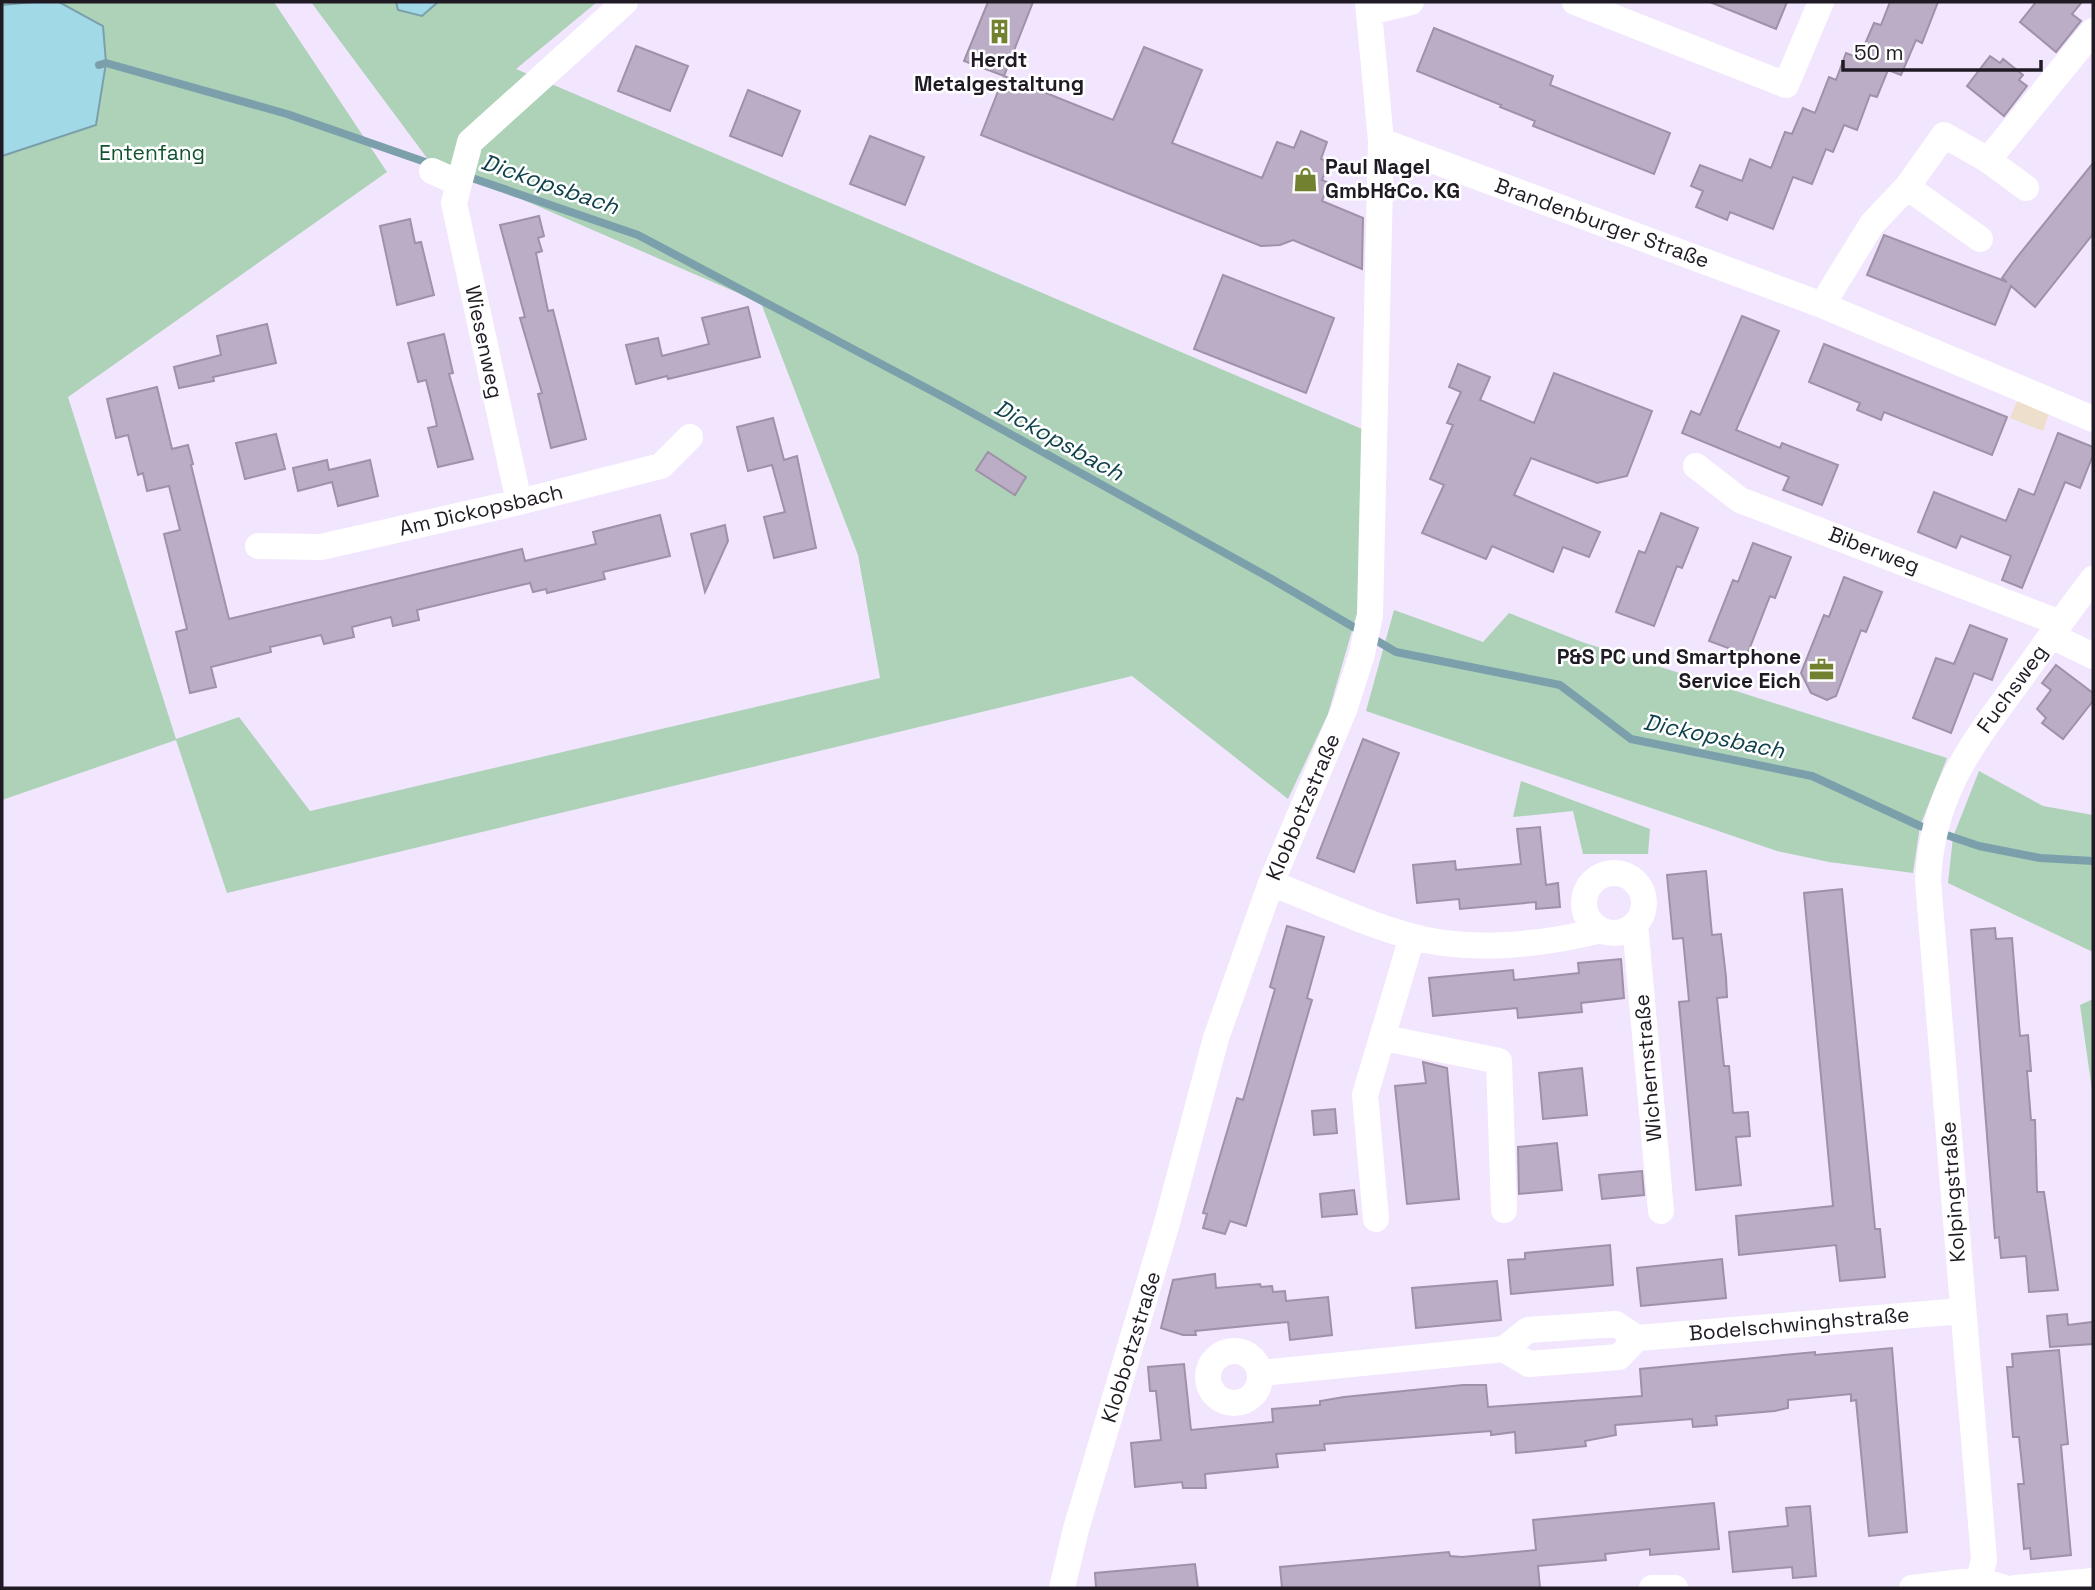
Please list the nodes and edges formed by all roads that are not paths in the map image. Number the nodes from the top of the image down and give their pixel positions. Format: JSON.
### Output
{"nodes":[{"id":1,"x":625,"y":2,"type":"edge"},
{"id":2,"x":1410,"y":2,"type":"edge"},
{"id":3,"x":1574,"y":2,"type":"edge"},
{"id":4,"x":1821,"y":2,"type":"edge"},
{"id":5,"x":1368,"y":7,"type":"edge"},
{"id":6,"x":2093,"y":32,"type":"edge"},
{"id":7,"x":1381,"y":141,"type":"junction"},
{"id":8,"x":1988,"y":160,"type":"junction"},
{"id":9,"x":432,"y":171,"type":"dead end"},
{"id":10,"x":461,"y":177,"type":"junction"},
{"id":11,"x":1907,"y":187,"type":"junction"},
{"id":12,"x":2026,"y":188,"type":"dead end"},
{"id":13,"x":1980,"y":239,"type":"dead end"},
{"id":14,"x":1822,"y":305,"type":"junction"},
{"id":15,"x":2093,"y":419,"type":"edge"},
{"id":16,"x":690,"y":437,"type":"dead end"},
{"id":17,"x":1696,"y":466,"type":"dead end"},
{"id":18,"x":519,"y":502,"type":"junction"},
{"id":19,"x":258,"y":546,"type":"dead end"},
{"id":20,"x":2093,"y":579,"type":"edge"},
{"id":21,"x":2056,"y":629,"type":"junction"},
{"id":22,"x":2093,"y":656,"type":"edge"},
{"id":23,"x":1941,"y":806,"type":"joint"},
{"id":24,"x":1271,"y":883,"type":"junction"},
{"id":25,"x":1635,"y":924,"type":"junction"},
{"id":26,"x":1601,"y":930,"type":"junction"},
{"id":27,"x":1412,"y":937,"type":"junction"},
{"id":28,"x":1384,"y":1038,"type":"junction"},
{"id":29,"x":1504,"y":1210,"type":"dead end"},
{"id":30,"x":1661,"y":1211,"type":"dead end"},
{"id":31,"x":1376,"y":1219,"type":"dead end"},
{"id":32,"x":1962,"y":1311,"type":"junction"},
{"id":33,"x":1261,"y":1374,"type":"dead end"},
{"id":34,"x":1979,"y":1580,"type":"junction"},
{"id":35,"x":2093,"y":1581,"type":"edge"},
{"id":36,"x":1062,"y":1588,"type":"edge"},
{"id":37,"x":1652,"y":1588,"type":"edge"},
{"id":38,"x":1675,"y":1588,"type":"edge"},
{"id":39,"x":1912,"y":1588,"type":"edge"},
{"id":40,"x":2004,"y":1588,"type":"edge"},
{"id":41,"x":2015,"y":1588,"type":"edge"}],
"edges":[{"from":1,"to":10,"type":"street","name":"Wiesenweg"},
{"from":2,"to":5,"type":"street"},
{"from":3,"to":4,"type":"street"},
{"from":5,"to":7,"type":"street","name":"Klobbotzstraße"},
{"from":6,"to":8,"type":"street"},
{"from":7,"to":14,"type":"street","name":"Brandenburger Straße"},
{"from":7,"to":24,"type":"street","name":"Klobbotzstraße"},
{"from":8,"to":11,"type":"street"},
{"from":8,"to":12,"type":"street"},
{"from":9,"to":10,"type":"street"},
{"from":10,"to":18,"type":"street","name":"Wiesenweg"},
{"from":11,"to":13,"type":"street"},
{"from":11,"to":14,"type":"street"},
{"from":14,"to":15,"type":"street","name":"Brandenburger Straße"},
{"from":16,"to":18,"type":"street","name":"Am Dickopsbach"},
{"from":17,"to":21,"type":"street","name":"Biberweg"},
{"from":18,"to":19,"type":"street","name":"Am Dickopsbach"},
{"from":20,"to":21,"type":"street","name":"Fuchsweg"},
{"from":21,"to":22,"type":"street","name":"Biberweg"},
{"from":21,"to":23,"type":"street","name":"Fuchsweg"},
{"from":23,"to":32,"type":"street","name":"Kolpingstraße"},
{"from":24,"to":27,"type":"street"},
{"from":24,"to":36,"type":"street","name":"Klobbotzstraße"},
{"from":25,"to":26,"type":"street"},
{"from":25,"to":26,"type":"street","name":"Wichernstraße"},
{"from":25,"to":30,"type":"street","name":"Wichernstraße"},
{"from":26,"to":27,"type":"street"},
{"from":27,"to":28,"type":"street"},
{"from":28,"to":29,"type":"street"},
{"from":28,"to":31,"type":"street"},
{"from":32,"to":33,"type":"street","name":"Bodelschwinghstraße"},
{"from":32,"to":34,"type":"street","name":"Kolpingstraße"},
{"from":34,"to":39,"type":"street"},
{"from":34,"to":40,"type":"street"},
{"from":35,"to":41,"type":"street"},
{"from":37,"to":38,"type":"street"}]}
